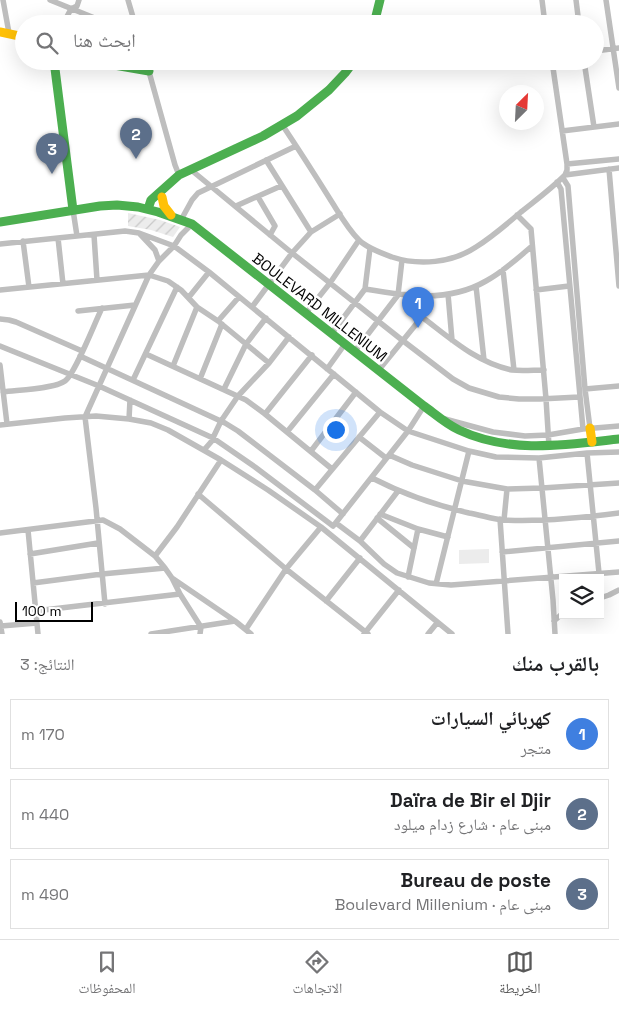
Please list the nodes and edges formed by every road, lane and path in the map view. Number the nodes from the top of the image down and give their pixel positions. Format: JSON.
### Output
{"nodes":[{"id":1,"x":3,"y":0,"type":"edge"},
{"id":2,"x":50,"y":0,"type":"edge"},
{"id":3,"x":79,"y":0,"type":"edge"},
{"id":4,"x":128,"y":0,"type":"edge"},
{"id":5,"x":380,"y":0,"type":"edge"},
{"id":6,"x":542,"y":0,"type":"edge"},
{"id":7,"x":576,"y":0,"type":"edge"},
{"id":8,"x":606,"y":0,"type":"edge"},
{"id":9,"x":71,"y":9,"type":"junction"},
{"id":10,"x":68,"y":15,"type":"edge"},
{"id":11,"x":86,"y":15,"type":"edge"},
{"id":12,"x":132,"y":15,"type":"edge"},
{"id":13,"x":376,"y":15,"type":"edge"},
{"id":14,"x":544,"y":15,"type":"edge"},
{"id":15,"x":578,"y":15,"type":"edge"},
{"id":16,"x":4,"y":32,"type":"edge"},
{"id":17,"x":616,"y":48,"type":"edge"},
{"id":18,"x":55,"y":70,"type":"edge"},
{"id":19,"x":142,"y":70,"type":"edge"},
{"id":20,"x":347,"y":70,"type":"edge"},
{"id":21,"x":553,"y":70,"type":"edge"},
{"id":22,"x":585,"y":70,"type":"edge"},
{"id":23,"x":149,"y":71,"type":"joint"},
{"id":24,"x":619,"y":88,"type":"edge"},
{"id":25,"x":619,"y":124,"type":"edge"},
{"id":26,"x":283,"y":126,"type":"junction"},
{"id":27,"x":594,"y":127,"type":"junction"},
{"id":28,"x":562,"y":131,"type":"junction"},
{"id":29,"x":296,"y":146,"type":"junction"},
{"id":30,"x":619,"y":159,"type":"edge"},
{"id":31,"x":266,"y":160,"type":"junction"},
{"id":32,"x":567,"y":164,"type":"junction"},
{"id":33,"x":619,"y":168,"type":"edge"},
{"id":34,"x":190,"y":169,"type":"junction"},
{"id":35,"x":609,"y":169,"type":"junction"},
{"id":36,"x":179,"y":175,"type":"junction"},
{"id":37,"x":562,"y":178,"type":"junction"},
{"id":38,"x":281,"y":186,"type":"junction"},
{"id":39,"x":210,"y":187,"type":"junction"},
{"id":40,"x":160,"y":195,"type":"junction"},
{"id":41,"x":258,"y":197,"type":"junction"},
{"id":42,"x":236,"y":206,"type":"junction"},
{"id":43,"x":138,"y":207,"type":"junction"},
{"id":44,"x":150,"y":209,"type":"junction"},
{"id":45,"x":73,"y":210,"type":"junction"},
{"id":46,"x":616,"y":211,"type":"edge"},
{"id":47,"x":340,"y":214,"type":"junction"},
{"id":48,"x":517,"y":215,"type":"junction"},
{"id":49,"x":177,"y":218,"type":"junction"},
{"id":50,"x":0,"y":222,"type":"edge"},
{"id":51,"x":192,"y":224,"type":"junction"},
{"id":52,"x":311,"y":232,"type":"junction"},
{"id":53,"x":139,"y":233,"type":"junction"},
{"id":54,"x":94,"y":235,"type":"junction"},
{"id":55,"x":270,"y":235,"type":"junction"},
{"id":56,"x":77,"y":236,"type":"junction"},
{"id":57,"x":58,"y":238,"type":"junction"},
{"id":58,"x":359,"y":240,"type":"junction"},
{"id":59,"x":23,"y":241,"type":"junction"},
{"id":60,"x":0,"y":244,"type":"edge"},
{"id":61,"x":174,"y":246,"type":"junction"},
{"id":62,"x":532,"y":246,"type":"junction"},
{"id":63,"x":370,"y":248,"type":"junction"},
{"id":64,"x":617,"y":249,"type":"edge"},
{"id":65,"x":292,"y":253,"type":"junction"},
{"id":66,"x":402,"y":260,"type":"junction"},
{"id":67,"x":159,"y":261,"type":"junction"},
{"id":68,"x":504,"y":270,"type":"junction"},
{"id":69,"x":209,"y":272,"type":"junction"},
{"id":70,"x":149,"y":275,"type":"junction"},
{"id":71,"x":98,"y":280,"type":"junction"},
{"id":72,"x":330,"y":283,"type":"junction"},
{"id":73,"x":63,"y":284,"type":"junction"},
{"id":74,"x":270,"y":284,"type":"junction"},
{"id":75,"x":476,"y":286,"type":"junction"},
{"id":76,"x":569,"y":286,"type":"junction"},
{"id":77,"x":619,"y":286,"type":"edge"},
{"id":78,"x":29,"y":287,"type":"junction"},
{"id":79,"x":176,"y":287,"type":"junction"},
{"id":80,"x":0,"y":290,"type":"edge"},
{"id":81,"x":365,"y":290,"type":"junction"},
{"id":82,"x":536,"y":290,"type":"junction"},
{"id":83,"x":448,"y":294,"type":"junction"},
{"id":84,"x":398,"y":295,"type":"junction"},
{"id":85,"x":577,"y":296,"type":"junction"},
{"id":86,"x":239,"y":297,"type":"junction"},
{"id":87,"x":419,"y":297,"type":"junction"},
{"id":88,"x":570,"y":297,"type":"junction"},
{"id":89,"x":188,"y":298,"type":"junction"},
{"id":90,"x":354,"y":302,"type":"junction"},
{"id":91,"x":135,"y":305,"type":"junction"},
{"id":92,"x":197,"y":307,"type":"junction"},
{"id":93,"x":252,"y":307,"type":"junction"},
{"id":94,"x":102,"y":308,"type":"junction"},
{"id":95,"x":78,"y":311,"type":"dead end"},
{"id":96,"x":306,"y":314,"type":"junction"},
{"id":97,"x":422,"y":317,"type":"junction"},
{"id":98,"x":266,"y":318,"type":"junction"},
{"id":99,"x":0,"y":319,"type":"edge"},
{"id":100,"x":378,"y":321,"type":"junction"},
{"id":101,"x":220,"y":323,"type":"junction"},
{"id":102,"x":332,"y":333,"type":"junction"},
{"id":103,"x":289,"y":337,"type":"junction"},
{"id":104,"x":402,"y":340,"type":"junction"},
{"id":105,"x":452,"y":340,"type":"junction"},
{"id":106,"x":246,"y":344,"type":"junction"},
{"id":107,"x":346,"y":344,"type":"junction"},
{"id":108,"x":0,"y":346,"type":"edge"},
{"id":109,"x":355,"y":351,"type":"junction"},
{"id":110,"x":81,"y":353,"type":"junction"},
{"id":111,"x":146,"y":354,"type":"junction"},
{"id":112,"x":312,"y":355,"type":"junction"},
{"id":113,"x":484,"y":360,"type":"junction"},
{"id":114,"x":269,"y":363,"type":"junction"},
{"id":115,"x":0,"y":365,"type":"edge"},
{"id":116,"x":173,"y":366,"type":"junction"},
{"id":117,"x":107,"y":368,"type":"junction"},
{"id":118,"x":327,"y":369,"type":"junction"},
{"id":119,"x":514,"y":370,"type":"junction"},
{"id":120,"x":544,"y":370,"type":"junction"},
{"id":121,"x":378,"y":371,"type":"junction"},
{"id":122,"x":70,"y":374,"type":"junction"},
{"id":123,"x":334,"y":374,"type":"junction"},
{"id":124,"x":200,"y":378,"type":"junction"},
{"id":125,"x":134,"y":380,"type":"junction"},
{"id":126,"x":99,"y":386,"type":"junction"},
{"id":127,"x":619,"y":386,"type":"edge"},
{"id":128,"x":585,"y":389,"type":"junction"},
{"id":129,"x":224,"y":390,"type":"junction"},
{"id":130,"x":3,"y":392,"type":"junction"},
{"id":131,"x":356,"y":392,"type":"junction"},
{"id":132,"x":238,"y":396,"type":"junction"},
{"id":133,"x":579,"y":397,"type":"junction"},
{"id":134,"x":546,"y":399,"type":"junction"},
{"id":135,"x":130,"y":400,"type":"junction"},
{"id":136,"x":424,"y":406,"type":"junction"},
{"id":137,"x":380,"y":412,"type":"junction"},
{"id":138,"x":265,"y":414,"type":"junction"},
{"id":139,"x":85,"y":417,"type":"junction"},
{"id":140,"x":440,"y":418,"type":"junction"},
{"id":141,"x":129,"y":419,"type":"junction"},
{"id":142,"x":221,"y":421,"type":"junction"},
{"id":143,"x":7,"y":424,"type":"junction"},
{"id":144,"x":0,"y":425,"type":"edge"},
{"id":145,"x":619,"y":426,"type":"edge"},
{"id":146,"x":586,"y":428,"type":"junction"},
{"id":147,"x":408,"y":431,"type":"junction"},
{"id":148,"x":288,"y":432,"type":"junction"},
{"id":149,"x":548,"y":435,"type":"junction"},
{"id":150,"x":359,"y":437,"type":"junction"},
{"id":151,"x":213,"y":438,"type":"junction"},
{"id":152,"x":619,"y":439,"type":"edge"},
{"id":153,"x":592,"y":442,"type":"junction"},
{"id":154,"x":549,"y":446,"type":"junction"},
{"id":155,"x":204,"y":450,"type":"junction"},
{"id":156,"x":311,"y":451,"type":"junction"},
{"id":157,"x":469,"y":451,"type":"junction"},
{"id":158,"x":619,"y":452,"type":"edge"},
{"id":159,"x":587,"y":453,"type":"junction"},
{"id":160,"x":388,"y":457,"type":"junction"},
{"id":161,"x":539,"y":458,"type":"junction"},
{"id":162,"x":221,"y":460,"type":"junction"},
{"id":163,"x":332,"y":469,"type":"junction"},
{"id":164,"x":372,"y":478,"type":"junction"},
{"id":165,"x":462,"y":481,"type":"junction"},
{"id":166,"x":619,"y":483,"type":"edge"},
{"id":167,"x":590,"y":486,"type":"junction"},
{"id":168,"x":542,"y":488,"type":"junction"},
{"id":169,"x":507,"y":489,"type":"junction"},
{"id":170,"x":315,"y":490,"type":"junction"},
{"id":171,"x":398,"y":491,"type":"junction"},
{"id":172,"x":198,"y":494,"type":"junction"},
{"id":173,"x":455,"y":509,"type":"junction"},
{"id":174,"x":619,"y":513,"type":"edge"},
{"id":175,"x":343,"y":514,"type":"junction"},
{"id":176,"x":379,"y":516,"type":"junction"},
{"id":177,"x":593,"y":516,"type":"junction"},
{"id":178,"x":502,"y":519,"type":"junction"},
{"id":179,"x":545,"y":520,"type":"junction"},
{"id":180,"x":97,"y":521,"type":"junction"},
{"id":181,"x":334,"y":524,"type":"junction"},
{"id":182,"x":321,"y":527,"type":"junction"},
{"id":183,"x":418,"y":529,"type":"junction"},
{"id":184,"x":28,"y":530,"type":"junction"},
{"id":185,"x":328,"y":532,"type":"junction"},
{"id":186,"x":0,"y":533,"type":"edge"},
{"id":187,"x":448,"y":537,"type":"junction"},
{"id":188,"x":360,"y":540,"type":"junction"},
{"id":189,"x":619,"y":541,"type":"edge"},
{"id":190,"x":98,"y":543,"type":"junction"},
{"id":191,"x":596,"y":544,"type":"junction"},
{"id":192,"x":414,"y":548,"type":"junction"},
{"id":193,"x":548,"y":548,"type":"junction"},
{"id":194,"x":502,"y":552,"type":"junction"},
{"id":195,"x":30,"y":554,"type":"junction"},
{"id":196,"x":155,"y":556,"type":"junction"},
{"id":197,"x":360,"y":558,"type":"junction"},
{"id":198,"x":165,"y":568,"type":"junction"},
{"id":199,"x":286,"y":569,"type":"junction"},
{"id":200,"x":619,"y":572,"type":"edge"},
{"id":201,"x":599,"y":573,"type":"junction"},
{"id":202,"x":102,"y":574,"type":"junction"},
{"id":203,"x":408,"y":577,"type":"junction"},
{"id":204,"x":550,"y":577,"type":"junction"},
{"id":205,"x":172,"y":578,"type":"junction"},
{"id":206,"x":505,"y":580,"type":"junction"},
{"id":207,"x":33,"y":583,"type":"junction"},
{"id":208,"x":436,"y":584,"type":"junction"},
{"id":209,"x":399,"y":590,"type":"junction"},
{"id":210,"x":619,"y":590,"type":"edge"},
{"id":211,"x":180,"y":594,"type":"junction"},
{"id":212,"x":604,"y":597,"type":"edge"},
{"id":213,"x":326,"y":601,"type":"junction"},
{"id":214,"x":105,"y":604,"type":"junction"},
{"id":215,"x":35,"y":611,"type":"junction"},
{"id":216,"x":559,"y":616,"type":"edge"},
{"id":217,"x":554,"y":620,"type":"junction"},
{"id":218,"x":0,"y":622,"type":"edge"},
{"id":219,"x":235,"y":622,"type":"junction"},
{"id":220,"x":37,"y":623,"type":"junction"},
{"id":221,"x":438,"y":623,"type":"junction"},
{"id":222,"x":1,"y":626,"type":"edge"},
{"id":223,"x":201,"y":631,"type":"edge"},
{"id":224,"x":248,"y":632,"type":"edge"},
{"id":225,"x":366,"y":633,"type":"edge"},
{"id":226,"x":2,"y":634,"type":"edge"},
{"id":227,"x":38,"y":634,"type":"edge"},
{"id":228,"x":155,"y":634,"type":"edge"},
{"id":229,"x":428,"y":634,"type":"edge"},
{"id":230,"x":452,"y":634,"type":"edge"},
{"id":231,"x":508,"y":634,"type":"edge"},
{"id":232,"x":555,"y":634,"type":"edge"}],
"edges":[{"from":1,"to":16,"type":"street"},
{"from":2,"to":9,"type":"street"},
{"from":3,"to":9,"type":"street"},
{"from":4,"to":12,"type":"street"},
{"from":5,"to":13,"type":"main road"},
{"from":6,"to":14,"type":"street"},
{"from":7,"to":15,"type":"street"},
{"from":8,"to":17,"type":"street"},
{"from":9,"to":10,"type":"street"},
{"from":9,"to":11,"type":"street"},
{"from":17,"to":24,"type":"street"},
{"from":18,"to":45,"type":"main road"},
{"from":19,"to":23,"type":"main road"},
{"from":20,"to":26,"type":"main road"},
{"from":21,"to":28,"type":"street"},
{"from":22,"to":27,"type":"street"},
{"from":23,"to":36,"type":"street"},
{"from":25,"to":27,"type":"street"},
{"from":26,"to":29,"type":"street"},
{"from":26,"to":34,"type":"main road"},
{"from":27,"to":28,"type":"street"},
{"from":28,"to":32,"type":"street"},
{"from":29,"to":31,"type":"street"},
{"from":29,"to":47,"type":"street"},
{"from":30,"to":32,"type":"street"},
{"from":31,"to":38,"type":"street"},
{"from":31,"to":39,"type":"street"},
{"from":32,"to":37,"type":"street"},
{"from":33,"to":35,"type":"street"},
{"from":34,"to":36,"type":"main road"},
{"from":34,"to":39,"type":"street"},
{"from":35,"to":37,"type":"street"},
{"from":35,"to":46,"type":"street"},
{"from":36,"to":40,"type":"main road"},
{"from":37,"to":48,"type":"street"},
{"from":37,"to":76,"type":"street"},
{"from":37,"to":85,"type":"street"},
{"from":38,"to":41,"type":"street"},
{"from":38,"to":52,"type":"street"},
{"from":39,"to":42,"type":"street"},
{"from":39,"to":49,"type":"street"},
{"from":40,"to":43,"type":"main road"},
{"from":40,"to":44,"type":"main road"},
{"from":40,"to":49,"type":"main road"},
{"from":41,"to":42,"type":"street"},
{"from":41,"to":55,"type":"street"},
{"from":42,"to":55,"type":"street"},
{"from":43,"to":44,"type":"main road","name":"BOULEVARD MILLENIUM"},
{"from":43,"to":45,"type":"main road","name":"BOULEVARD MILLENIUM"},
{"from":44,"to":49,"type":"main road","name":"BOULEVARD MILLENIUM"},
{"from":45,"to":50,"type":"main road","name":"BOULEVARD MILLENIUM"},
{"from":45,"to":56,"type":"street"},
{"from":46,"to":64,"type":"street"},
{"from":47,"to":52,"type":"street"},
{"from":47,"to":58,"type":"street"},
{"from":48,"to":62,"type":"street"},
{"from":48,"to":66,"type":"street"},
{"from":49,"to":51,"type":"main road","name":"BOULEVARD MILLENIUM"},
{"from":51,"to":61,"type":"street"},
{"from":51,"to":74,"type":"main road","name":"BOULEVARD MILLENIUM"},
{"from":52,"to":65,"type":"street"},
{"from":53,"to":54,"type":"street"},
{"from":53,"to":61,"type":"street"},
{"from":53,"to":67,"type":"street"},
{"from":54,"to":56,"type":"street"},
{"from":54,"to":71,"type":"street"},
{"from":55,"to":65,"type":"street"},
{"from":56,"to":57,"type":"street"},
{"from":57,"to":59,"type":"street"},
{"from":57,"to":73,"type":"street"},
{"from":58,"to":63,"type":"street"},
{"from":58,"to":72,"type":"street"},
{"from":59,"to":60,"type":"street"},
{"from":59,"to":78,"type":"street"},
{"from":61,"to":67,"type":"street"},
{"from":61,"to":69,"type":"street"},
{"from":62,"to":68,"type":"street"},
{"from":62,"to":82,"type":"street"},
{"from":63,"to":66,"type":"street"},
{"from":63,"to":81,"type":"street"},
{"from":64,"to":77,"type":"street"},
{"from":65,"to":72,"type":"street"},
{"from":65,"to":74,"type":"street"},
{"from":66,"to":84,"type":"street"},
{"from":67,"to":70,"type":"street"},
{"from":68,"to":75,"type":"street"},
{"from":68,"to":119,"type":"street"},
{"from":69,"to":86,"type":"street"},
{"from":69,"to":89,"type":"street"},
{"from":70,"to":71,"type":"street"},
{"from":70,"to":79,"type":"street"},
{"from":70,"to":91,"type":"street"},
{"from":71,"to":73,"type":"street"},
{"from":72,"to":90,"type":"street"},
{"from":72,"to":96,"type":"street"},
{"from":73,"to":78,"type":"street"},
{"from":74,"to":93,"type":"street"},
{"from":74,"to":96,"type":"main road","name":"BOULEVARD MILLENIUM"},
{"from":75,"to":83,"type":"street"},
{"from":75,"to":113,"type":"street"},
{"from":76,"to":82,"type":"street"},
{"from":76,"to":88,"type":"street"},
{"from":78,"to":80,"type":"street"},
{"from":79,"to":89,"type":"street"},
{"from":79,"to":111,"type":"street"},
{"from":81,"to":84,"type":"street"},
{"from":81,"to":90,"type":"street"},
{"from":82,"to":120,"type":"street"},
{"from":83,"to":87,"type":"street"},
{"from":83,"to":105,"type":"street"},
{"from":84,"to":87,"type":"street"},
{"from":84,"to":100,"type":"street"},
{"from":85,"to":88,"type":"street"},
{"from":85,"to":128,"type":"street"},
{"from":86,"to":93,"type":"street"},
{"from":86,"to":101,"type":"street"},
{"from":87,"to":97,"type":"street"},
{"from":88,"to":133,"type":"street"},
{"from":89,"to":92,"type":"street"},
{"from":90,"to":100,"type":"street"},
{"from":90,"to":102,"type":"street"},
{"from":91,"to":94,"type":"street"},
{"from":91,"to":117,"type":"street"},
{"from":92,"to":101,"type":"street"},
{"from":92,"to":116,"type":"street"},
{"from":93,"to":98,"type":"street"},
{"from":94,"to":95,"type":"street"},
{"from":94,"to":110,"type":"street"},
{"from":96,"to":102,"type":"main road","name":"BOULEVARD MILLENIUM"},
{"from":97,"to":104,"type":"street"},
{"from":97,"to":105,"type":"street"},
{"from":98,"to":103,"type":"street"},
{"from":98,"to":106,"type":"street"},
{"from":99,"to":110,"type":"street"},
{"from":100,"to":104,"type":"street"},
{"from":100,"to":109,"type":"street"},
{"from":101,"to":106,"type":"street"},
{"from":101,"to":124,"type":"street"},
{"from":102,"to":107,"type":"main road","name":"BOULEVARD MILLENIUM"},
{"from":103,"to":112,"type":"street"},
{"from":103,"to":114,"type":"street"},
{"from":104,"to":121,"type":"street"},
{"from":104,"to":134,"type":"street"},
{"from":105,"to":113,"type":"street"},
{"from":106,"to":114,"type":"street"},
{"from":106,"to":129,"type":"street"},
{"from":107,"to":109,"type":"main road","name":"BOULEVARD MILLENIUM"},
{"from":107,"to":118,"type":"street"},
{"from":108,"to":122,"type":"street"},
{"from":109,"to":121,"type":"main road","name":"BOULEVARD MILLENIUM"},
{"from":110,"to":117,"type":"street"},
{"from":110,"to":122,"type":"street"},
{"from":111,"to":116,"type":"street"},
{"from":111,"to":125,"type":"street"},
{"from":112,"to":118,"type":"street"},
{"from":112,"to":138,"type":"street"},
{"from":113,"to":119,"type":"street"},
{"from":114,"to":132,"type":"street"},
{"from":115,"to":130,"type":"street"},
{"from":116,"to":124,"type":"street"},
{"from":117,"to":125,"type":"street"},
{"from":117,"to":126,"type":"street"},
{"from":118,"to":123,"type":"street"},
{"from":119,"to":120,"type":"street"},
{"from":120,"to":134,"type":"street"},
{"from":121,"to":136,"type":"main road","name":"BOULEVARD MILLENIUM"},
{"from":122,"to":126,"type":"street"},
{"from":122,"to":130,"type":"street"},
{"from":123,"to":131,"type":"street"},
{"from":123,"to":148,"type":"street"},
{"from":124,"to":129,"type":"street"},
{"from":125,"to":142,"type":"street"},
{"from":126,"to":135,"type":"street"},
{"from":126,"to":139,"type":"street"},
{"from":127,"to":128,"type":"street"},
{"from":128,"to":146,"type":"street"},
{"from":129,"to":132,"type":"street"},
{"from":130,"to":143,"type":"street"},
{"from":131,"to":137,"type":"street"},
{"from":131,"to":156,"type":"street"},
{"from":132,"to":138,"type":"street"},
{"from":132,"to":142,"type":"street"},
{"from":133,"to":134,"type":"street"},
{"from":133,"to":146,"type":"street"},
{"from":134,"to":149,"type":"street"},
{"from":135,"to":141,"type":"street"},
{"from":135,"to":151,"type":"street"},
{"from":136,"to":140,"type":"main road","name":"BOULEVARD MILLENIUM"},
{"from":136,"to":147,"type":"street"},
{"from":137,"to":147,"type":"street"},
{"from":137,"to":150,"type":"street"},
{"from":138,"to":148,"type":"street"},
{"from":139,"to":141,"type":"street"},
{"from":139,"to":143,"type":"street"},
{"from":139,"to":180,"type":"street"},
{"from":140,"to":149,"type":"street"},
{"from":140,"to":154,"type":"main road","name":"BOULEVARD MILLENIUM"},
{"from":141,"to":155,"type":"street"},
{"from":142,"to":151,"type":"street"},
{"from":142,"to":170,"type":"street"},
{"from":143,"to":144,"type":"street"},
{"from":145,"to":146,"type":"street"},
{"from":146,"to":149,"type":"street"},
{"from":146,"to":153,"type":"main road"},
{"from":147,"to":157,"type":"street"},
{"from":147,"to":160,"type":"street"},
{"from":148,"to":156,"type":"street"},
{"from":149,"to":154,"type":"street"},
{"from":150,"to":160,"type":"street"},
{"from":150,"to":163,"type":"street"},
{"from":151,"to":155,"type":"street"},
{"from":151,"to":181,"type":"street"},
{"from":152,"to":153,"type":"main road","name":"BOULEVARD MILLENIUM"},
{"from":153,"to":154,"type":"main road","name":"BOULEVARD MILLENIUM"},
{"from":155,"to":162,"type":"street"},
{"from":156,"to":163,"type":"street"},
{"from":157,"to":161,"type":"street"},
{"from":157,"to":165,"type":"street"},
{"from":158,"to":159,"type":"street"},
{"from":159,"to":161,"type":"street"},
{"from":159,"to":167,"type":"street"},
{"from":160,"to":164,"type":"street"},
{"from":160,"to":165,"type":"street"},
{"from":161,"to":168,"type":"street"},
{"from":162,"to":172,"type":"street"},
{"from":162,"to":182,"type":"street"},
{"from":163,"to":170,"type":"street"},
{"from":164,"to":171,"type":"street"},
{"from":164,"to":175,"type":"street"},
{"from":165,"to":169,"type":"street"},
{"from":165,"to":173,"type":"street"},
{"from":166,"to":167,"type":"street"},
{"from":167,"to":168,"type":"street"},
{"from":167,"to":177,"type":"street"},
{"from":168,"to":169,"type":"street"},
{"from":168,"to":179,"type":"street"},
{"from":169,"to":178,"type":"street"},
{"from":170,"to":175,"type":"street"},
{"from":171,"to":173,"type":"street"},
{"from":171,"to":176,"type":"street"},
{"from":172,"to":196,"type":"street"},
{"from":172,"to":199,"type":"street"},
{"from":173,"to":178,"type":"street"},
{"from":173,"to":187,"type":"street"},
{"from":174,"to":177,"type":"street"},
{"from":175,"to":181,"type":"street"},
{"from":176,"to":183,"type":"street"},
{"from":176,"to":188,"type":"street"},
{"from":176,"to":192,"type":"street"},
{"from":177,"to":179,"type":"street"},
{"from":177,"to":191,"type":"street"},
{"from":178,"to":179,"type":"street"},
{"from":178,"to":194,"type":"street"},
{"from":179,"to":193,"type":"street"},
{"from":180,"to":184,"type":"street"},
{"from":180,"to":190,"type":"street"},
{"from":180,"to":196,"type":"street"},
{"from":181,"to":185,"type":"street"},
{"from":181,"to":188,"type":"street"},
{"from":182,"to":185,"type":"street"},
{"from":182,"to":199,"type":"street"},
{"from":183,"to":187,"type":"street"},
{"from":183,"to":192,"type":"street"},
{"from":184,"to":186,"type":"street"},
{"from":184,"to":195,"type":"street"},
{"from":185,"to":197,"type":"street"},
{"from":187,"to":208,"type":"street"},
{"from":188,"to":203,"type":"street"},
{"from":189,"to":191,"type":"street"},
{"from":190,"to":195,"type":"street"},
{"from":190,"to":202,"type":"street"},
{"from":191,"to":193,"type":"street"},
{"from":191,"to":201,"type":"street"},
{"from":192,"to":203,"type":"street"},
{"from":193,"to":194,"type":"street"},
{"from":193,"to":204,"type":"street"},
{"from":194,"to":206,"type":"street"},
{"from":195,"to":207,"type":"street"},
{"from":196,"to":198,"type":"street"},
{"from":197,"to":209,"type":"street"},
{"from":197,"to":213,"type":"street"},
{"from":198,"to":202,"type":"street"},
{"from":198,"to":205,"type":"street"},
{"from":199,"to":213,"type":"street"},
{"from":199,"to":224,"type":"street"},
{"from":200,"to":201,"type":"street"},
{"from":201,"to":204,"type":"street"},
{"from":202,"to":207,"type":"street"},
{"from":202,"to":214,"type":"street"},
{"from":203,"to":208,"type":"street"},
{"from":204,"to":206,"type":"street"},
{"from":204,"to":217,"type":"street"},
{"from":205,"to":211,"type":"street"},
{"from":205,"to":219,"type":"street"},
{"from":206,"to":208,"type":"street"},
{"from":206,"to":231,"type":"street"},
{"from":207,"to":215,"type":"street"},
{"from":209,"to":221,"type":"street"},
{"from":209,"to":225,"type":"street"},
{"from":210,"to":212,"type":"street"},
{"from":211,"to":214,"type":"street"},
{"from":211,"to":223,"type":"street"},
{"from":213,"to":225,"type":"street"},
{"from":214,"to":215,"type":"street"},
{"from":215,"to":220,"type":"street"},
{"from":216,"to":217,"type":"street"},
{"from":217,"to":232,"type":"street"},
{"from":218,"to":222,"type":"street"},
{"from":219,"to":223,"type":"street"},
{"from":219,"to":224,"type":"street"},
{"from":220,"to":222,"type":"street"},
{"from":220,"to":227,"type":"street"},
{"from":221,"to":229,"type":"street"},
{"from":221,"to":230,"type":"street"},
{"from":222,"to":226,"type":"street"},
{"from":223,"to":228,"type":"street"}]}
